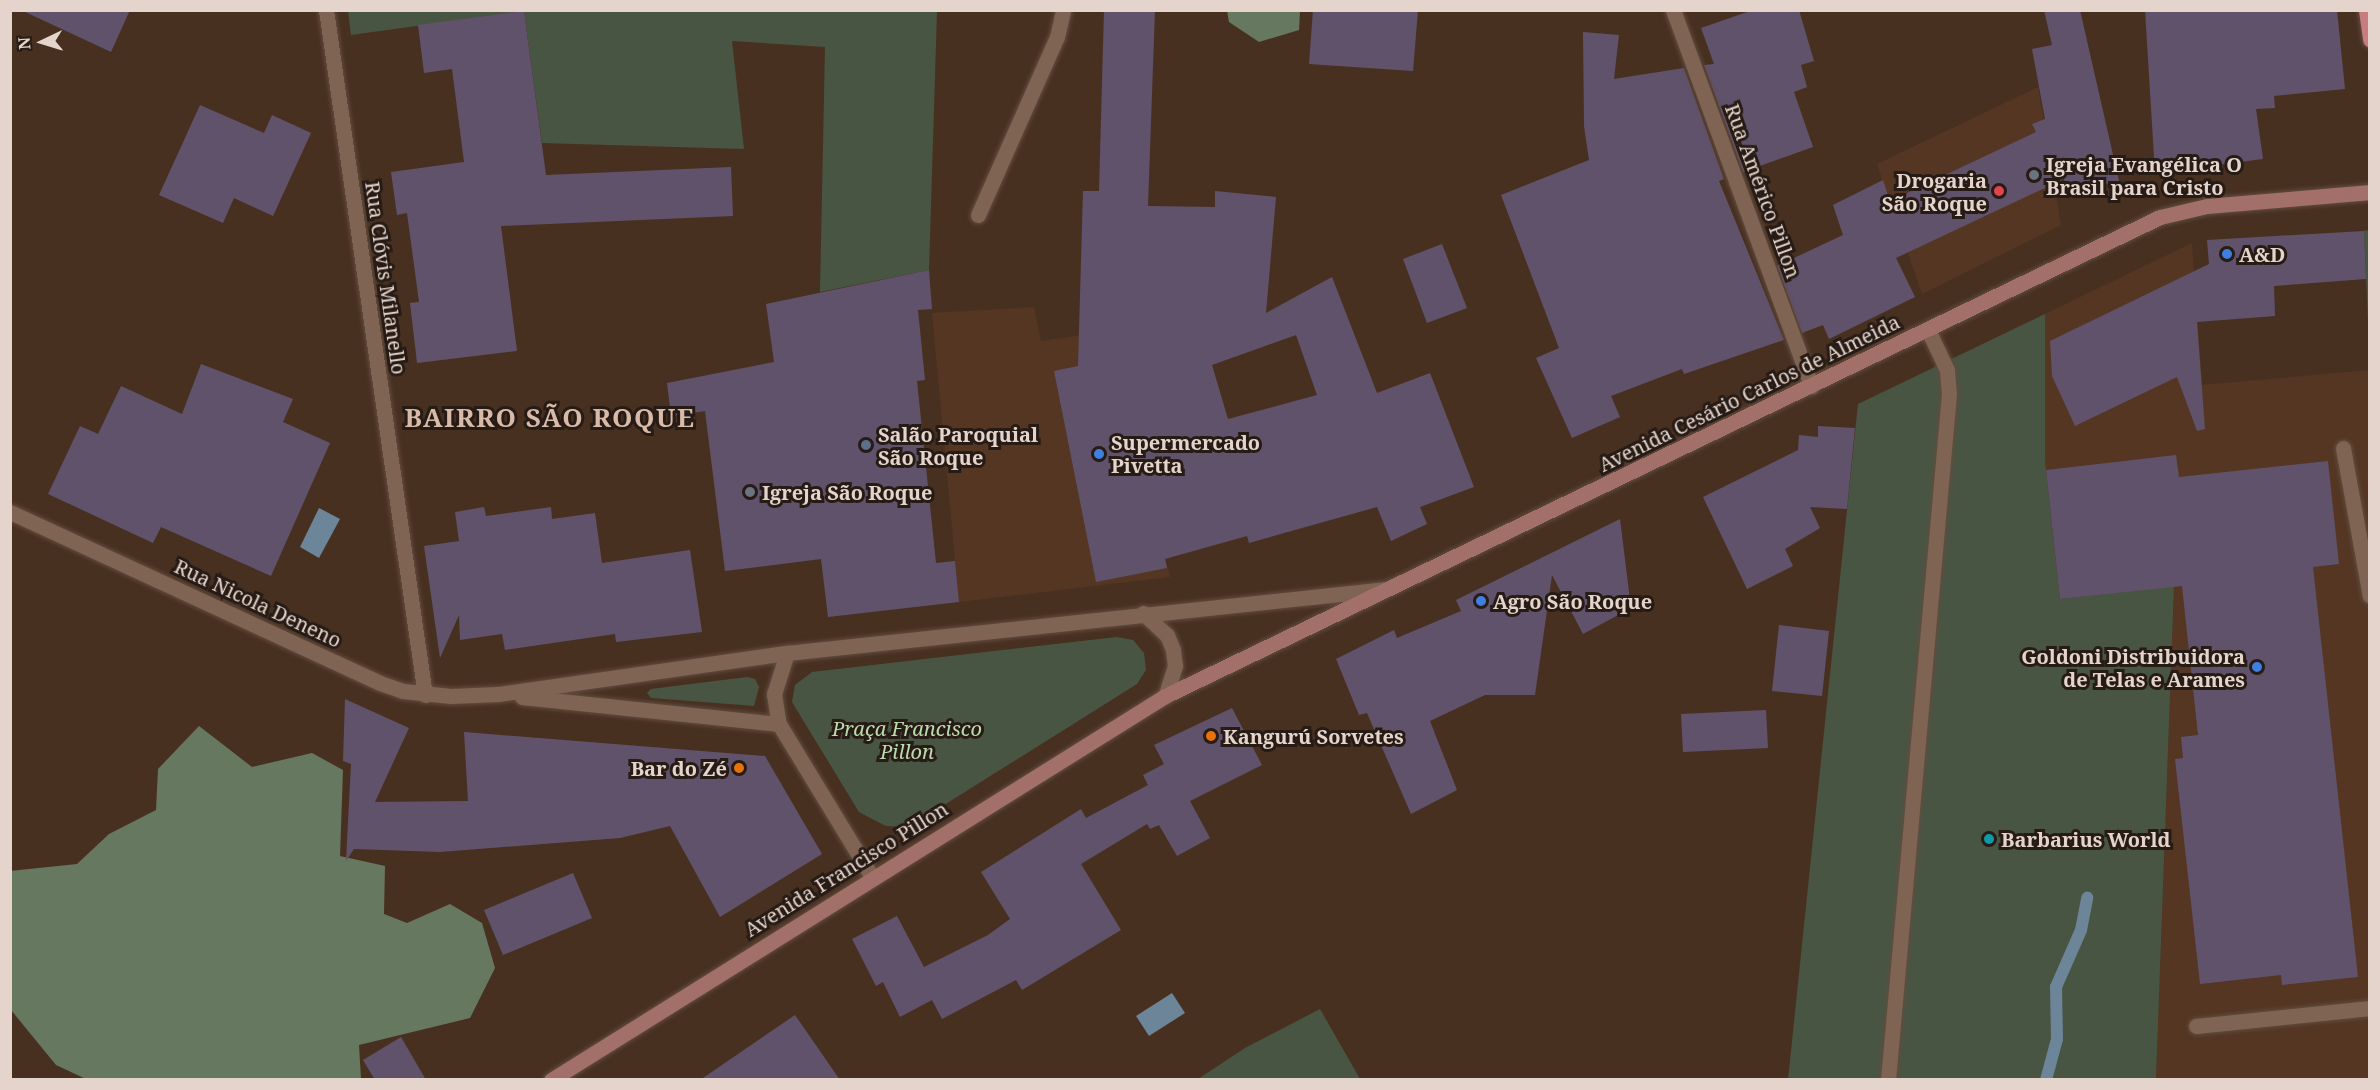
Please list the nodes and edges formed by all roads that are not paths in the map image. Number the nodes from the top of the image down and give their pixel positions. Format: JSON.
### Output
{"nodes":[{"id":1,"x":326,"y":10,"type":"edge"},
{"id":2,"x":1063,"y":10,"type":"edge"},
{"id":3,"x":1673,"y":10,"type":"edge"},
{"id":4,"x":2366,"y":10,"type":"edge"},
{"id":5,"x":2370,"y":40,"type":"edge"},
{"id":6,"x":2370,"y":192,"type":"edge"},
{"id":7,"x":978,"y":215,"type":"dead end"},
{"id":8,"x":1928,"y":330,"type":"junction"},
{"id":9,"x":1811,"y":386,"type":"junction"},
{"id":10,"x":2343,"y":448,"type":"dead end"},
{"id":11,"x":10,"y":512,"type":"edge"},
{"id":12,"x":1394,"y":588,"type":"junction"},
{"id":13,"x":2370,"y":596,"type":"edge"},
{"id":14,"x":1143,"y":613,"type":"junction"},
{"id":15,"x":787,"y":653,"type":"junction"},
{"id":16,"x":425,"y":694,"type":"junction"},
{"id":17,"x":498,"y":694,"type":"junction"},
{"id":18,"x":1165,"y":696,"type":"junction"},
{"id":19,"x":779,"y":724,"type":"junction"},
{"id":20,"x":872,"y":877,"type":"junction"},
{"id":21,"x":2370,"y":1008,"type":"edge"},
{"id":22,"x":2196,"y":1026,"type":"dead end"},
{"id":23,"x":551,"y":1080,"type":"edge"},
{"id":24,"x":1888,"y":1080,"type":"edge"}],
"edges":[{"from":1,"to":16,"type":"street","name":"Rua Clóvis Milanello"},
{"from":2,"to":7,"type":"street"},
{"from":3,"to":9,"type":"street","name":"Rua Américo Pillon"},
{"from":4,"to":5,"type":"main road"},
{"from":6,"to":8,"type":"main road","name":"Avenida Cesário Carlos de Almeida"},
{"from":8,"to":9,"type":"main road","name":"Avenida Cesário Carlos de Almeida"},
{"from":8,"to":24,"type":"street"},
{"from":9,"to":12,"type":"main road","name":"Avenida Cesário Carlos de Almeida"},
{"from":10,"to":13,"type":"street"},
{"from":11,"to":16,"type":"street","name":"Rua Nicola Deneno"},
{"from":12,"to":14,"type":"street"},
{"from":12,"to":18,"type":"main road","name":"Avenida Cesário Carlos de Almeida"},
{"from":14,"to":15,"type":"street"},
{"from":14,"to":18,"type":"street"},
{"from":15,"to":17,"type":"street"},
{"from":15,"to":19,"type":"street"},
{"from":16,"to":17,"type":"street","name":"Rua Nicola Deneno"},
{"from":17,"to":19,"type":"street"},
{"from":18,"to":20,"type":"main road","name":"Avenida Francisco Pillon"},
{"from":19,"to":20,"type":"street"},
{"from":20,"to":23,"type":"main road","name":"Avenida Francisco Pillon"},
{"from":21,"to":22,"type":"street"}]}
